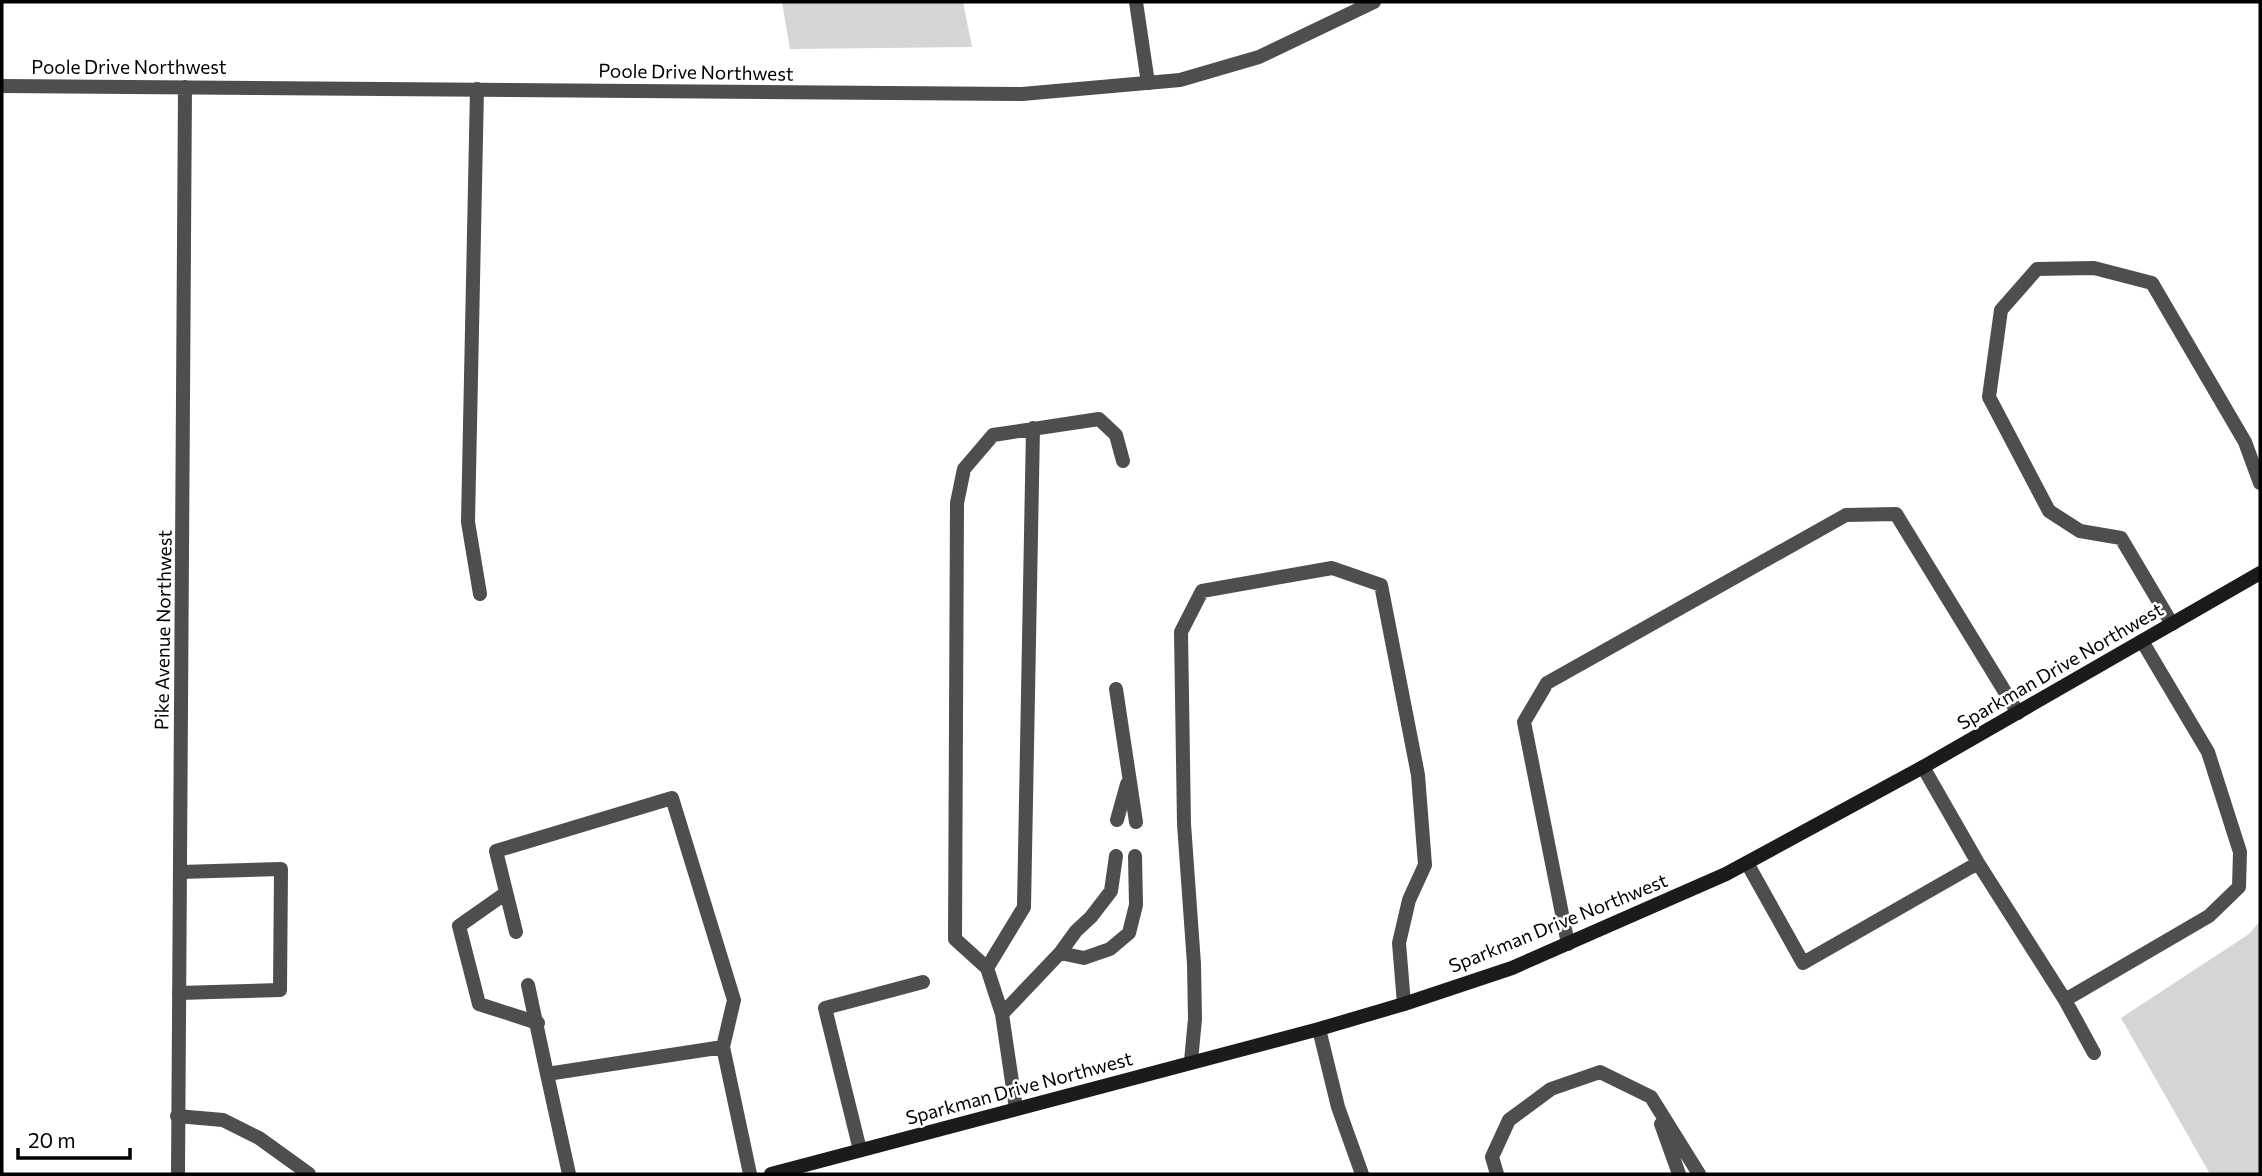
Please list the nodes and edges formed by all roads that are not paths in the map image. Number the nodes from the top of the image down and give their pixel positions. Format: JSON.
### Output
{"nodes":[{"id":1,"x":1136,"y":2,"type":"edge"},
{"id":2,"x":1374,"y":2,"type":"edge"},
{"id":3,"x":1148,"y":83,"type":"junction"},
{"id":4,"x":2,"y":86,"type":"edge"},
{"id":5,"x":185,"y":87,"type":"junction"},
{"id":6,"x":477,"y":89,"type":"junction"},
{"id":7,"x":1033,"y":428,"type":"junction"},
{"id":8,"x":1123,"y":461,"type":"dead end"},
{"id":9,"x":2260,"y":483,"type":"edge"},
{"id":10,"x":2260,"y":573,"type":"edge"},
{"id":11,"x":480,"y":594,"type":"dead end"},
{"id":12,"x":2172,"y":624,"type":"junction"},
{"id":13,"x":2142,"y":641,"type":"junction"},
{"id":14,"x":1116,"y":689,"type":"dead end"},
{"id":15,"x":2018,"y":713,"type":"junction"},
{"id":16,"x":1923,"y":767,"type":"junction"},
{"id":17,"x":1129,"y":776,"type":"junction"},
{"id":18,"x":1117,"y":820,"type":"dead end"},
{"id":19,"x":1136,"y":822,"type":"dead end"},
{"id":20,"x":1116,"y":856,"type":"dead end"},
{"id":21,"x":1135,"y":856,"type":"dead end"},
{"id":22,"x":1746,"y":863,"type":"junction"},
{"id":23,"x":1978,"y":863,"type":"junction"},
{"id":24,"x":180,"y":872,"type":"junction"},
{"id":25,"x":506,"y":893,"type":"junction"},
{"id":26,"x":516,"y":932,"type":"dead end"},
{"id":27,"x":1568,"y":944,"type":"junction"},
{"id":28,"x":1060,"y":953,"type":"junction"},
{"id":29,"x":987,"y":968,"type":"junction"},
{"id":30,"x":923,"y":982,"type":"dead end"},
{"id":31,"x":528,"y":985,"type":"dead end"},
{"id":32,"x":179,"y":993,"type":"junction"},
{"id":33,"x":2064,"y":1000,"type":"junction"},
{"id":34,"x":1404,"y":1004,"type":"junction"},
{"id":35,"x":1002,"y":1014,"type":"junction"},
{"id":36,"x":538,"y":1023,"type":"junction"},
{"id":37,"x":1319,"y":1029,"type":"junction"},
{"id":38,"x":723,"y":1047,"type":"junction"},
{"id":39,"x":2094,"y":1053,"type":"dead end"},
{"id":40,"x":1191,"y":1061,"type":"junction"},
{"id":41,"x":547,"y":1074,"type":"junction"},
{"id":42,"x":1651,"y":1097,"type":"junction"},
{"id":43,"x":1016,"y":1109,"type":"junction"},
{"id":44,"x":177,"y":1116,"type":"junction"},
{"id":45,"x":860,"y":1150,"type":"junction"},
{"id":46,"x":178,"y":1174,"type":"edge"},
{"id":47,"x":309,"y":1174,"type":"edge"},
{"id":48,"x":569,"y":1174,"type":"edge"},
{"id":49,"x":750,"y":1174,"type":"edge"},
{"id":50,"x":771,"y":1174,"type":"edge"},
{"id":51,"x":1362,"y":1174,"type":"edge"},
{"id":52,"x":1497,"y":1174,"type":"edge"},
{"id":53,"x":1679,"y":1174,"type":"edge"},
{"id":54,"x":1699,"y":1174,"type":"edge"}],
"edges":[{"from":1,"to":3,"type":"street"},
{"from":2,"to":3,"type":"street","name":"Poole Drive Northwest"},
{"from":3,"to":6,"type":"street","name":"Poole Drive Northwest"},
{"from":4,"to":5,"type":"street","name":"Poole Drive Northwest"},
{"from":5,"to":6,"type":"street","name":"Poole Drive Northwest"},
{"from":5,"to":24,"type":"street","name":"Pike Avenue Northwest"},
{"from":6,"to":11,"type":"street"},
{"from":7,"to":8,"type":"street"},
{"from":7,"to":29,"type":"street"},
{"from":7,"to":29,"type":"street"},
{"from":9,"to":12,"type":"street"},
{"from":10,"to":12,"type":"main road","name":"Sparkman Drive Northwest"},
{"from":12,"to":13,"type":"main road","name":"Sparkman Drive Northwest"},
{"from":13,"to":15,"type":"main road","name":"Sparkman Drive Northwest"},
{"from":13,"to":33,"type":"street"},
{"from":14,"to":17,"type":"street"},
{"from":15,"to":16,"type":"main road","name":"Sparkman Drive Northwest"},
{"from":15,"to":27,"type":"street"},
{"from":16,"to":22,"type":"main road","name":"Sparkman Drive Northwest"},
{"from":16,"to":23,"type":"street"},
{"from":17,"to":18,"type":"street"},
{"from":17,"to":19,"type":"street"},
{"from":20,"to":28,"type":"street"},
{"from":21,"to":28,"type":"street"},
{"from":22,"to":23,"type":"street"},
{"from":22,"to":27,"type":"main road","name":"Sparkman Drive Northwest"},
{"from":23,"to":33,"type":"street"},
{"from":24,"to":32,"type":"street","name":"Pike Avenue Northwest"},
{"from":24,"to":32,"type":"street"},
{"from":25,"to":26,"type":"street"},
{"from":25,"to":36,"type":"street"},
{"from":25,"to":38,"type":"street"},
{"from":27,"to":34,"type":"main road","name":"Sparkman Drive Northwest"},
{"from":28,"to":35,"type":"street"},
{"from":29,"to":35,"type":"street"},
{"from":30,"to":45,"type":"street"},
{"from":31,"to":36,"type":"street"},
{"from":32,"to":44,"type":"street","name":"Pike Avenue Northwest"},
{"from":33,"to":39,"type":"street"},
{"from":34,"to":37,"type":"main road","name":"Sparkman Drive Northwest"},
{"from":34,"to":40,"type":"street"},
{"from":35,"to":43,"type":"street"},
{"from":36,"to":41,"type":"street"},
{"from":37,"to":40,"type":"main road","name":"Sparkman Drive Northwest"},
{"from":37,"to":51,"type":"street"},
{"from":38,"to":41,"type":"street"},
{"from":38,"to":49,"type":"street"},
{"from":40,"to":43,"type":"main road","name":"Sparkman Drive Northwest"},
{"from":41,"to":48,"type":"street"},
{"from":42,"to":52,"type":"street"},
{"from":42,"to":53,"type":"street"},
{"from":42,"to":54,"type":"street"},
{"from":43,"to":45,"type":"main road","name":"Sparkman Drive Northwest"},
{"from":44,"to":46,"type":"street","name":"Pike Avenue Northwest"},
{"from":44,"to":47,"type":"street"},
{"from":45,"to":50,"type":"main road","name":"Sparkman Drive Northwest"}]}
